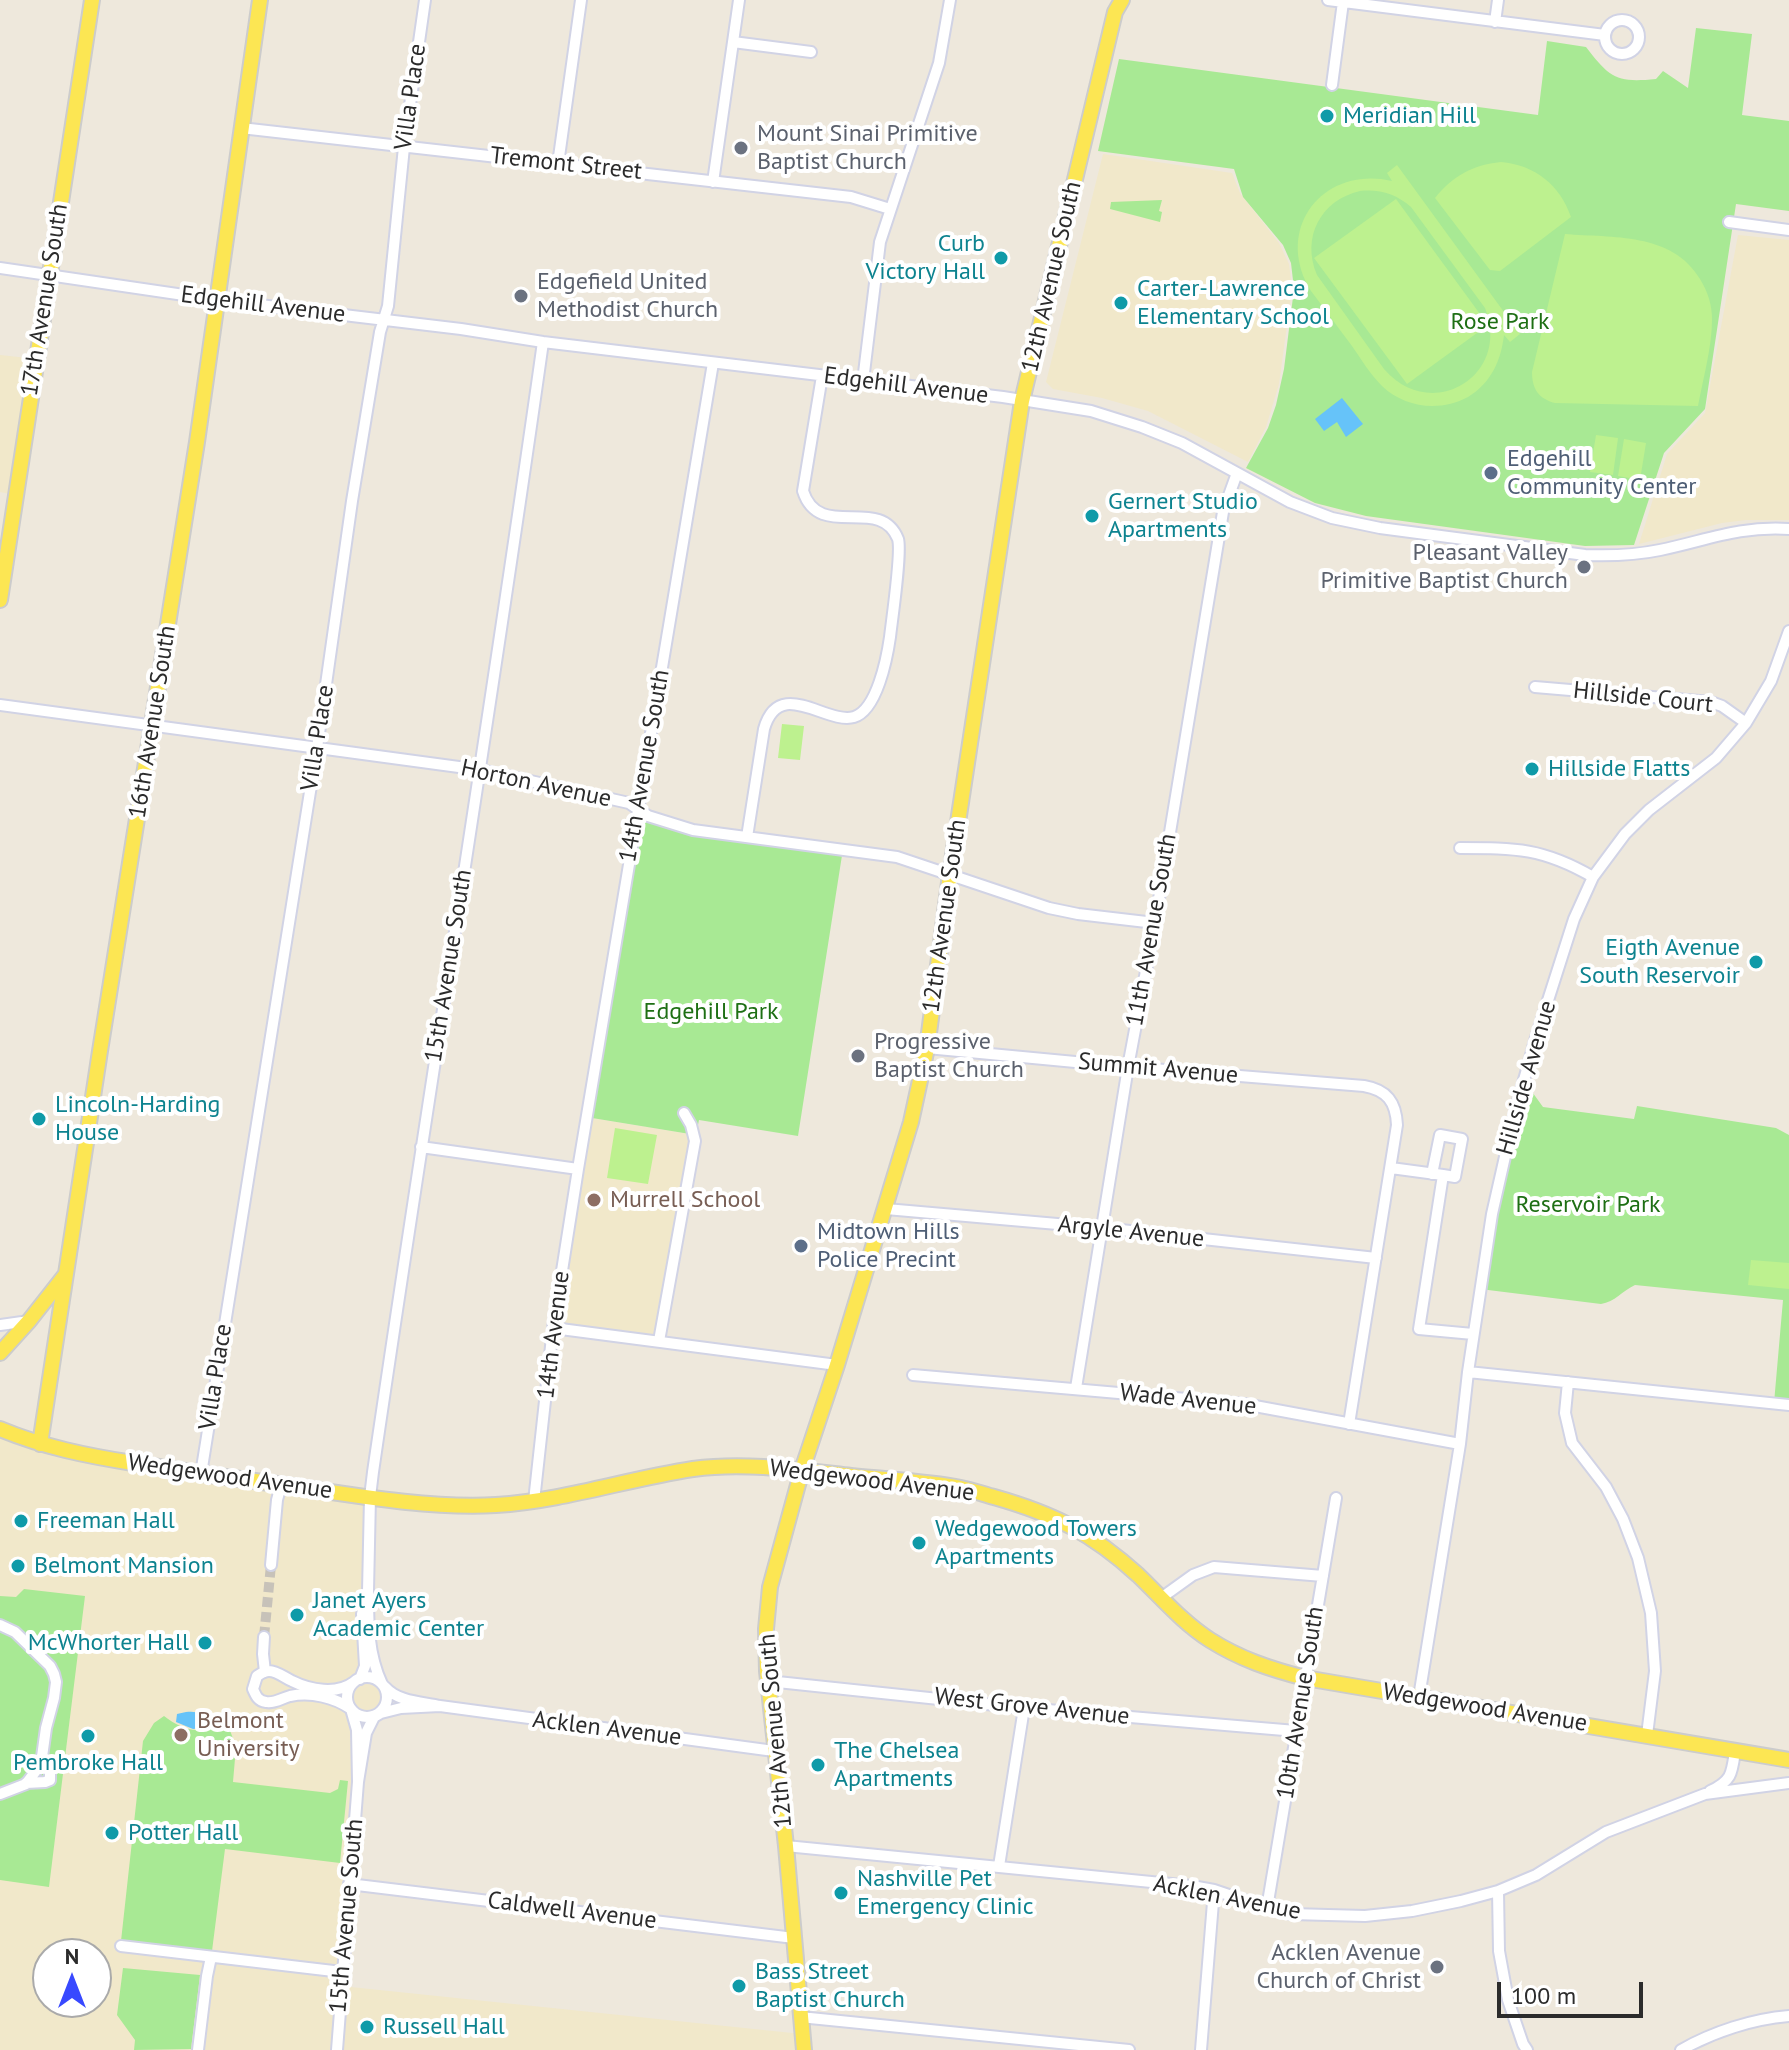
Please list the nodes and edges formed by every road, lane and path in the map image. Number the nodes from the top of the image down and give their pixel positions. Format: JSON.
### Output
{"nodes":[{"id":1,"x":92,"y":0,"type":"edge"},
{"id":2,"x":260,"y":0,"type":"edge"},
{"id":3,"x":425,"y":0,"type":"edge"},
{"id":4,"x":581,"y":0,"type":"edge"},
{"id":5,"x":739,"y":0,"type":"edge"},
{"id":6,"x":950,"y":0,"type":"edge"},
{"id":7,"x":1328,"y":0,"type":"edge"},
{"id":8,"x":1498,"y":0,"type":"edge"},
{"id":9,"x":1343,"y":2,"type":"junction"},
{"id":10,"x":1116,"y":4,"type":"edge"},
{"id":11,"x":1495,"y":22,"type":"junction"},
{"id":12,"x":1605,"y":35,"type":"dead end"},
{"id":13,"x":733,"y":42,"type":"junction"},
{"id":14,"x":811,"y":52,"type":"dead end"},
{"id":15,"x":1332,"y":85,"type":"dead end"},
{"id":16,"x":241,"y":128,"type":"junction"},
{"id":17,"x":404,"y":147,"type":"junction"},
{"id":18,"x":558,"y":164,"type":"junction"},
{"id":19,"x":713,"y":182,"type":"junction"},
{"id":20,"x":890,"y":209,"type":"junction"},
{"id":21,"x":1729,"y":222,"type":"dead end"},
{"id":22,"x":1789,"y":230,"type":"edge"},
{"id":23,"x":0,"y":268,"type":"edge"},
{"id":24,"x":48,"y":274,"type":"junction"},
{"id":25,"x":218,"y":300,"type":"junction"},
{"id":26,"x":383,"y":320,"type":"junction"},
{"id":27,"x":543,"y":342,"type":"junction"},
{"id":28,"x":713,"y":363,"type":"junction"},
{"id":29,"x":822,"y":376,"type":"junction"},
{"id":30,"x":863,"y":381,"type":"junction"},
{"id":31,"x":1022,"y":401,"type":"junction"},
{"id":32,"x":1237,"y":473,"type":"junction"},
{"id":33,"x":1789,"y":529,"type":"edge"},
{"id":34,"x":0,"y":600,"type":"edge"},
{"id":35,"x":1789,"y":631,"type":"edge"},
{"id":36,"x":1535,"y":687,"type":"dead end"},
{"id":37,"x":0,"y":705,"type":"edge"},
{"id":38,"x":1746,"y":723,"type":"junction"},
{"id":39,"x":153,"y":727,"type":"junction"},
{"id":40,"x":317,"y":748,"type":"junction"},
{"id":41,"x":481,"y":770,"type":"junction"},
{"id":42,"x":638,"y":810,"type":"junction"},
{"id":43,"x":747,"y":837,"type":"junction"},
{"id":44,"x":1460,"y":848,"type":"dead end"},
{"id":45,"x":950,"y":875,"type":"junction"},
{"id":46,"x":1593,"y":877,"type":"junction"},
{"id":47,"x":1155,"y":923,"type":"junction"},
{"id":48,"x":927,"y":1048,"type":"junction"},
{"id":49,"x":1128,"y":1067,"type":"junction"},
{"id":50,"x":684,"y":1113,"type":"dead end"},
{"id":51,"x":421,"y":1147,"type":"junction"},
{"id":52,"x":1391,"y":1168,"type":"junction"},
{"id":53,"x":578,"y":1169,"type":"junction"},
{"id":54,"x":886,"y":1209,"type":"junction"},
{"id":55,"x":1103,"y":1228,"type":"junction"},
{"id":56,"x":1376,"y":1258,"type":"junction"},
{"id":57,"x":66,"y":1273,"type":"junction"},
{"id":58,"x":29,"y":1321,"type":"junction"},
{"id":59,"x":0,"y":1325,"type":"edge"},
{"id":60,"x":553,"y":1328,"type":"junction"},
{"id":61,"x":1473,"y":1334,"type":"junction"},
{"id":62,"x":659,"y":1341,"type":"junction"},
{"id":63,"x":0,"y":1353,"type":"edge"},
{"id":64,"x":837,"y":1365,"type":"junction"},
{"id":65,"x":1468,"y":1372,"type":"junction"},
{"id":66,"x":913,"y":1375,"type":"dead end"},
{"id":67,"x":1568,"y":1382,"type":"junction"},
{"id":68,"x":1076,"y":1388,"type":"junction"},
{"id":69,"x":1789,"y":1405,"type":"edge"},
{"id":70,"x":1349,"y":1424,"type":"junction"},
{"id":71,"x":0,"y":1429,"type":"edge"},
{"id":72,"x":40,"y":1444,"type":"junction"},
{"id":73,"x":1460,"y":1444,"type":"junction"},
{"id":74,"x":802,"y":1470,"type":"junction"},
{"id":75,"x":201,"y":1474,"type":"junction"},
{"id":76,"x":281,"y":1485,"type":"junction"},
{"id":77,"x":370,"y":1497,"type":"junction"},
{"id":78,"x":1336,"y":1498,"type":"dead end"},
{"id":79,"x":534,"y":1501,"type":"junction"},
{"id":80,"x":271,"y":1565,"type":"tunnel mouth"},
{"id":81,"x":1323,"y":1576,"type":"junction"},
{"id":82,"x":368,"y":1591,"type":"junction"},
{"id":83,"x":1161,"y":1598,"type":"junction"},
{"id":84,"x":0,"y":1625,"type":"edge"},
{"id":85,"x":264,"y":1637,"type":"tunnel mouth"},
{"id":86,"x":271,"y":1672,"type":"junction"},
{"id":87,"x":1305,"y":1678,"type":"junction"},
{"id":88,"x":357,"y":1680,"type":"junction"},
{"id":89,"x":768,"y":1681,"type":"junction"},
{"id":90,"x":384,"y":1686,"type":"junction"},
{"id":91,"x":1419,"y":1697,"type":"junction"},
{"id":92,"x":268,"y":1702,"type":"junction"},
{"id":93,"x":440,"y":1706,"type":"junction"},
{"id":94,"x":1024,"y":1708,"type":"junction"},
{"id":95,"x":351,"y":1709,"type":"junction"},
{"id":96,"x":377,"y":1715,"type":"junction"},
{"id":97,"x":1296,"y":1731,"type":"junction"},
{"id":98,"x":1647,"y":1735,"type":"junction"},
{"id":99,"x":774,"y":1751,"type":"junction"},
{"id":100,"x":1735,"y":1751,"type":"junction"},
{"id":101,"x":1789,"y":1760,"type":"edge"},
{"id":102,"x":358,"y":1782,"type":"junction"},
{"id":103,"x":1789,"y":1783,"type":"edge"},
{"id":104,"x":0,"y":1794,"type":"edge"},
{"id":105,"x":1705,"y":1794,"type":"junction"},
{"id":106,"x":786,"y":1846,"type":"junction"},
{"id":107,"x":999,"y":1866,"type":"junction"},
{"id":108,"x":349,"y":1884,"type":"junction"},
{"id":109,"x":1214,"y":1890,"type":"junction"},
{"id":110,"x":1498,"y":1891,"type":"junction"},
{"id":111,"x":1267,"y":1908,"type":"junction"},
{"id":112,"x":794,"y":1938,"type":"junction"},
{"id":113,"x":121,"y":1946,"type":"dead end"},
{"id":114,"x":211,"y":1957,"type":"junction"},
{"id":115,"x":342,"y":1972,"type":"junction"},
{"id":116,"x":1789,"y":2016,"type":"edge"},
{"id":117,"x":800,"y":2017,"type":"junction"},
{"id":118,"x":198,"y":2050,"type":"edge"},
{"id":119,"x":337,"y":2050,"type":"edge"},
{"id":120,"x":804,"y":2050,"type":"edge"},
{"id":121,"x":1129,"y":2050,"type":"edge"},
{"id":122,"x":1201,"y":2050,"type":"edge"},
{"id":123,"x":1527,"y":2050,"type":"edge"},
{"id":124,"x":1681,"y":2050,"type":"edge"}],
"edges":[{"from":1,"to":24,"type":"main road","name":"17th Avenue South"},
{"from":2,"to":16,"type":"main road","name":"16th Avenue South"},
{"from":3,"to":17,"type":"street","name":"Villa Place"},
{"from":4,"to":18,"type":"street"},
{"from":5,"to":13,"type":"street"},
{"from":6,"to":20,"type":"street"},
{"from":7,"to":9,"type":"street"},
{"from":8,"to":11,"type":"street"},
{"from":9,"to":11,"type":"street"},
{"from":9,"to":15,"type":"street"},
{"from":10,"to":31,"type":"main road","name":"12th Avenue South"},
{"from":11,"to":12,"type":"street"},
{"from":13,"to":14,"type":"street"},
{"from":13,"to":19,"type":"street"},
{"from":16,"to":17,"type":"street","name":"Tremont Street"},
{"from":16,"to":25,"type":"main road","name":"16th Avenue South"},
{"from":17,"to":18,"type":"street","name":"Tremont Street"},
{"from":17,"to":26,"type":"street","name":"Villa Place"},
{"from":18,"to":19,"type":"street","name":"Tremont Street"},
{"from":19,"to":20,"type":"street","name":"Tremont Street"},
{"from":20,"to":30,"type":"street"},
{"from":21,"to":22,"type":"street"},
{"from":23,"to":24,"type":"street","name":"Edgehill Avenue"},
{"from":24,"to":25,"type":"street","name":"Edgehill Avenue"},
{"from":24,"to":34,"type":"main road","name":"17th Avenue South"},
{"from":25,"to":26,"type":"street","name":"Edgehill Avenue"},
{"from":25,"to":39,"type":"main road","name":"16th Avenue South"},
{"from":26,"to":27,"type":"street","name":"Edgehill Avenue"},
{"from":26,"to":40,"type":"street","name":"Villa Place"},
{"from":27,"to":28,"type":"street","name":"Edgehill Avenue"},
{"from":27,"to":41,"type":"street","name":"15th Avenue South"},
{"from":28,"to":29,"type":"street","name":"Edgehill Avenue"},
{"from":28,"to":42,"type":"street","name":"14th Avenue South"},
{"from":29,"to":30,"type":"street","name":"Edgehill Avenue"},
{"from":29,"to":43,"type":"street"},
{"from":30,"to":31,"type":"street","name":"Edgehill Avenue"},
{"from":31,"to":32,"type":"street","name":"Edgehill Avenue"},
{"from":31,"to":45,"type":"main road","name":"12th Avenue South"},
{"from":32,"to":33,"type":"street","name":"Edgehill Avenue"},
{"from":32,"to":47,"type":"street","name":"11th Avenue South"},
{"from":35,"to":38,"type":"street","name":"Hillside Avenue"},
{"from":36,"to":38,"type":"street","name":"Hillside Court"},
{"from":37,"to":39,"type":"street","name":"Horton Avenue"},
{"from":38,"to":46,"type":"street","name":"Hillside Avenue"},
{"from":39,"to":40,"type":"street","name":"Horton Avenue"},
{"from":39,"to":57,"type":"main road","name":"16th Avenue South"},
{"from":40,"to":41,"type":"street","name":"Horton Avenue"},
{"from":40,"to":75,"type":"street","name":"Villa Place"},
{"from":41,"to":42,"type":"street","name":"Horton Avenue"},
{"from":41,"to":51,"type":"street","name":"15th Avenue South"},
{"from":42,"to":43,"type":"street","name":"Horton Avenue"},
{"from":42,"to":53,"type":"street","name":"14th Avenue South"},
{"from":43,"to":45,"type":"street","name":"Horton Avenue"},
{"from":44,"to":46,"type":"street"},
{"from":45,"to":47,"type":"street","name":"Horton Avenue"},
{"from":45,"to":48,"type":"main road","name":"12th Avenue South"},
{"from":46,"to":61,"type":"street","name":"Hillside Avenue"},
{"from":47,"to":49,"type":"street","name":"11th Avenue South"},
{"from":48,"to":49,"type":"street","name":"Summit Avenue"},
{"from":48,"to":54,"type":"main road","name":"12th Avenue South"},
{"from":49,"to":52,"type":"street","name":"Summit Avenue"},
{"from":49,"to":55,"type":"street","name":"11th Avenue South"},
{"from":50,"to":62,"type":"street"},
{"from":51,"to":53,"type":"street"},
{"from":51,"to":77,"type":"street","name":"15th Avenue South"},
{"from":52,"to":56,"type":"street"},
{"from":52,"to":61,"type":"street"},
{"from":53,"to":60,"type":"street","name":"14th Avenue"},
{"from":54,"to":55,"type":"street","name":"Argyle Avenue"},
{"from":54,"to":64,"type":"main road","name":"12th Avenue South"},
{"from":55,"to":56,"type":"street","name":"Argyle Avenue"},
{"from":55,"to":68,"type":"street","name":"11th Avenue South"},
{"from":56,"to":70,"type":"street"},
{"from":57,"to":58,"type":"main road"},
{"from":57,"to":72,"type":"main road","name":"16th Avenue South"},
{"from":58,"to":59,"type":"street"},
{"from":58,"to":63,"type":"main road"},
{"from":60,"to":62,"type":"street"},
{"from":60,"to":79,"type":"street","name":"14th Avenue"},
{"from":61,"to":65,"type":"street","name":"Hillside Avenue"},
{"from":62,"to":64,"type":"street"},
{"from":64,"to":74,"type":"main road","name":"12th Avenue South"},
{"from":65,"to":67,"type":"street"},
{"from":65,"to":73,"type":"street","name":"Hillside Avenue"},
{"from":66,"to":68,"type":"street","name":"Wade Avenue"},
{"from":67,"to":69,"type":"street"},
{"from":67,"to":98,"type":"street"},
{"from":68,"to":70,"type":"street","name":"Wade Avenue"},
{"from":70,"to":73,"type":"street","name":"Wade Avenue"},
{"from":71,"to":72,"type":"main road","name":"Wedgewood Avenue"},
{"from":72,"to":75,"type":"main road","name":"Wedgewood Avenue"},
{"from":73,"to":91,"type":"street","name":"Hillside Avenue"},
{"from":74,"to":79,"type":"main road","name":"Wedgewood Avenue"},
{"from":74,"to":83,"type":"main road","name":"Wedgewood Avenue"},
{"from":74,"to":89,"type":"main road","name":"12th Avenue South"},
{"from":75,"to":76,"type":"main road","name":"Wedgewood Avenue"},
{"from":76,"to":77,"type":"main road","name":"Wedgewood Avenue"},
{"from":76,"to":80,"type":"street"},
{"from":77,"to":79,"type":"main road","name":"Wedgewood Avenue"},
{"from":77,"to":82,"type":"street","name":"15th Avenue South"},
{"from":78,"to":81,"type":"street","name":"10th Avenue South"},
{"from":81,"to":83,"type":"street"},
{"from":81,"to":87,"type":"street","name":"10th Avenue South"},
{"from":82,"to":88,"type":"street","name":"15th Avenue South"},
{"from":82,"to":90,"type":"street","name":"15th Avenue South"},
{"from":83,"to":87,"type":"main road","name":"Wedgewood Avenue"},
{"from":84,"to":104,"type":"street"},
{"from":85,"to":86,"type":"street"},
{"from":86,"to":88,"type":"street"},
{"from":86,"to":92,"type":"street"},
{"from":86,"to":92,"type":"street"},
{"from":87,"to":91,"type":"main road","name":"Wedgewood Avenue"},
{"from":87,"to":97,"type":"street","name":"10th Avenue South"},
{"from":88,"to":90,"type":"street"},
{"from":88,"to":95,"type":"street"},
{"from":89,"to":94,"type":"street","name":"West Grove Avenue"},
{"from":89,"to":99,"type":"main road","name":"12th Avenue South"},
{"from":90,"to":93,"type":"street","name":"Acklen Avenue"},
{"from":90,"to":96,"type":"street"},
{"from":91,"to":98,"type":"main road","name":"Wedgewood Avenue"},
{"from":92,"to":95,"type":"street"},
{"from":93,"to":96,"type":"street","name":"Acklen Avenue"},
{"from":93,"to":99,"type":"street","name":"Acklen Avenue"},
{"from":94,"to":97,"type":"street","name":"West Grove Avenue"},
{"from":94,"to":107,"type":"street"},
{"from":95,"to":96,"type":"street"},
{"from":95,"to":102,"type":"street","name":"15th Avenue South"},
{"from":96,"to":102,"type":"street","name":"15th Avenue South"},
{"from":97,"to":111,"type":"street","name":"10th Avenue South"},
{"from":98,"to":100,"type":"main road","name":"Wedgewood Avenue"},
{"from":99,"to":106,"type":"main road","name":"12th Avenue South"},
{"from":100,"to":101,"type":"main road","name":"Wedgewood Avenue"},
{"from":100,"to":105,"type":"street"},
{"from":102,"to":108,"type":"street","name":"15th Avenue South"},
{"from":103,"to":105,"type":"street","name":"Acklen Avenue"},
{"from":105,"to":110,"type":"street","name":"Acklen Avenue"},
{"from":106,"to":107,"type":"street","name":"Acklen Avenue"},
{"from":106,"to":112,"type":"main road","name":"12th Avenue South"},
{"from":107,"to":109,"type":"street","name":"Acklen Avenue"},
{"from":108,"to":112,"type":"street","name":"Caldwell Avenue"},
{"from":108,"to":115,"type":"street","name":"15th Avenue South"},
{"from":109,"to":111,"type":"street","name":"Acklen Avenue"},
{"from":109,"to":122,"type":"street"},
{"from":110,"to":111,"type":"street","name":"Acklen Avenue"},
{"from":110,"to":123,"type":"street"},
{"from":112,"to":117,"type":"main road","name":"12th Avenue South"},
{"from":113,"to":114,"type":"street"},
{"from":114,"to":115,"type":"street"},
{"from":114,"to":118,"type":"street"},
{"from":115,"to":119,"type":"street","name":"15th Avenue South"},
{"from":116,"to":124,"type":"street"},
{"from":117,"to":120,"type":"main road","name":"12th Avenue South"},
{"from":117,"to":121,"type":"street"}]}
